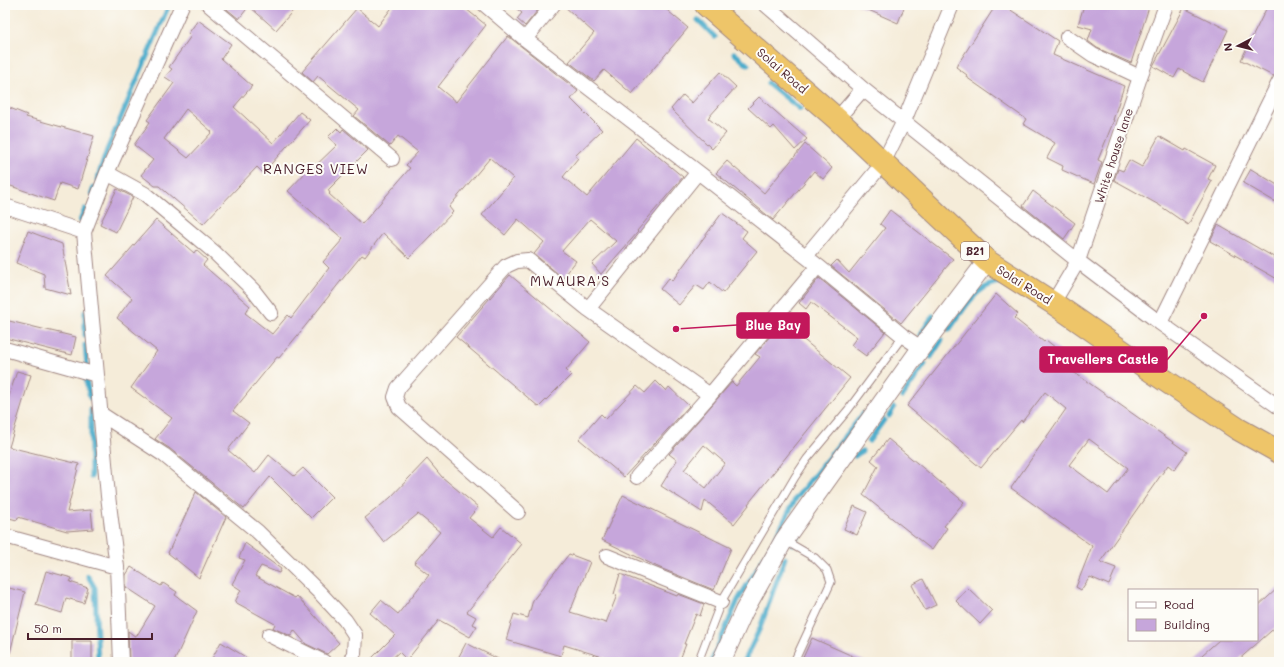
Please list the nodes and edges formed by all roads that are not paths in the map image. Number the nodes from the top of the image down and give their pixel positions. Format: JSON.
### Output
{"nodes":[{"id":1,"x":182,"y":5,"type":"edge"},
{"id":2,"x":209,"y":5,"type":"edge"},
{"id":3,"x":485,"y":5,"type":"edge"},
{"id":4,"x":554,"y":5,"type":"edge"},
{"id":5,"x":706,"y":5,"type":"edge"},
{"id":6,"x":766,"y":5,"type":"edge"},
{"id":7,"x":952,"y":5,"type":"edge"},
{"id":8,"x":1166,"y":5,"type":"edge"},
{"id":9,"x":1067,"y":37,"type":"dead end"},
{"id":10,"x":525,"y":39,"type":"junction"},
{"id":11,"x":1140,"y":77,"type":"junction"},
{"id":12,"x":1279,"y":82,"type":"edge"},
{"id":13,"x":863,"y":89,"type":"junction"},
{"id":14,"x":837,"y":119,"type":"junction"},
{"id":15,"x":904,"y":121,"type":"junction"},
{"id":16,"x":392,"y":158,"type":"dead end"},
{"id":17,"x":883,"y":163,"type":"junction"},
{"id":18,"x":698,"y":172,"type":"junction"},
{"id":19,"x":107,"y":173,"type":"junction"},
{"id":20,"x":5,"y":206,"type":"edge"},
{"id":21,"x":84,"y":232,"type":"junction"},
{"id":22,"x":806,"y":256,"type":"junction"},
{"id":23,"x":987,"y":261,"type":"junction"},
{"id":24,"x":1078,"y":261,"type":"junction"},
{"id":25,"x":818,"y":266,"type":"junction"},
{"id":26,"x":1053,"y":303,"type":"junction"},
{"id":27,"x":588,"y":309,"type":"junction"},
{"id":28,"x":271,"y":313,"type":"dead end"},
{"id":29,"x":1160,"y":323,"type":"junction"},
{"id":30,"x":903,"y":336,"type":"junction"},
{"id":31,"x":921,"y":348,"type":"junction"},
{"id":32,"x":5,"y":349,"type":"edge"},
{"id":33,"x":98,"y":375,"type":"junction"},
{"id":34,"x":710,"y":395,"type":"junction"},
{"id":35,"x":1279,"y":407,"type":"edge"},
{"id":36,"x":102,"y":414,"type":"junction"},
{"id":37,"x":1279,"y":452,"type":"edge"},
{"id":38,"x":637,"y":477,"type":"dead end"},
{"id":39,"x":518,"y":512,"type":"dead end"},
{"id":40,"x":5,"y":536,"type":"edge"},
{"id":41,"x":784,"y":540,"type":"junction"},
{"id":42,"x":607,"y":556,"type":"dead end"},
{"id":43,"x":117,"y":567,"type":"junction"},
{"id":44,"x":721,"y":602,"type":"junction"},
{"id":45,"x":269,"y":635,"type":"dead end"},
{"id":46,"x":122,"y":662,"type":"edge"},
{"id":47,"x":324,"y":662,"type":"edge"},
{"id":48,"x":350,"y":662,"type":"edge"},
{"id":49,"x":698,"y":662,"type":"edge"},
{"id":50,"x":722,"y":662,"type":"edge"},
{"id":51,"x":794,"y":662,"type":"edge"}],
"edges":[{"from":1,"to":19,"type":"street"},
{"from":2,"to":16,"type":"street"},
{"from":3,"to":10,"type":"street"},
{"from":4,"to":10,"type":"street"},
{"from":5,"to":14,"type":"highway","name":"Solai Road","number":"B21"},
{"from":6,"to":13,"type":"street"},
{"from":7,"to":15,"type":"street"},
{"from":8,"to":11,"type":"street","name":"White house lane"},
{"from":9,"to":11,"type":"street"},
{"from":10,"to":18,"type":"street"},
{"from":11,"to":24,"type":"street","name":"White house lane"},
{"from":12,"to":29,"type":"street"},
{"from":13,"to":14,"type":"street"},
{"from":13,"to":15,"type":"street"},
{"from":14,"to":17,"type":"highway","name":"Solai Road","number":"B21"},
{"from":15,"to":17,"type":"street"},
{"from":15,"to":24,"type":"street"},
{"from":17,"to":22,"type":"street"},
{"from":17,"to":23,"type":"highway","name":"Solai Road","number":"B21"},
{"from":18,"to":22,"type":"street"},
{"from":18,"to":27,"type":"street"},
{"from":19,"to":21,"type":"street"},
{"from":19,"to":28,"type":"street"},
{"from":20,"to":21,"type":"street"},
{"from":21,"to":33,"type":"street"},
{"from":22,"to":25,"type":"street"},
{"from":23,"to":26,"type":"highway","name":"Solai Road","number":"B21"},
{"from":23,"to":31,"type":"street"},
{"from":24,"to":26,"type":"street","name":"White house lane"},
{"from":24,"to":29,"type":"street"},
{"from":25,"to":30,"type":"street"},
{"from":25,"to":34,"type":"street"},
{"from":26,"to":37,"type":"highway","name":"Solai Road","number":"B21"},
{"from":27,"to":34,"type":"street"},
{"from":27,"to":39,"type":"street"},
{"from":29,"to":35,"type":"street"},
{"from":30,"to":31,"type":"street"},
{"from":30,"to":44,"type":"lane"},
{"from":31,"to":41,"type":"street"},
{"from":32,"to":33,"type":"street"},
{"from":33,"to":36,"type":"street"},
{"from":34,"to":38,"type":"street"},
{"from":36,"to":43,"type":"street"},
{"from":36,"to":48,"type":"street"},
{"from":40,"to":43,"type":"street"},
{"from":41,"to":50,"type":"street"},
{"from":41,"to":51,"type":"lane"},
{"from":42,"to":44,"type":"street"},
{"from":43,"to":46,"type":"street"},
{"from":44,"to":49,"type":"lane"},
{"from":45,"to":47,"type":"street"}]}
